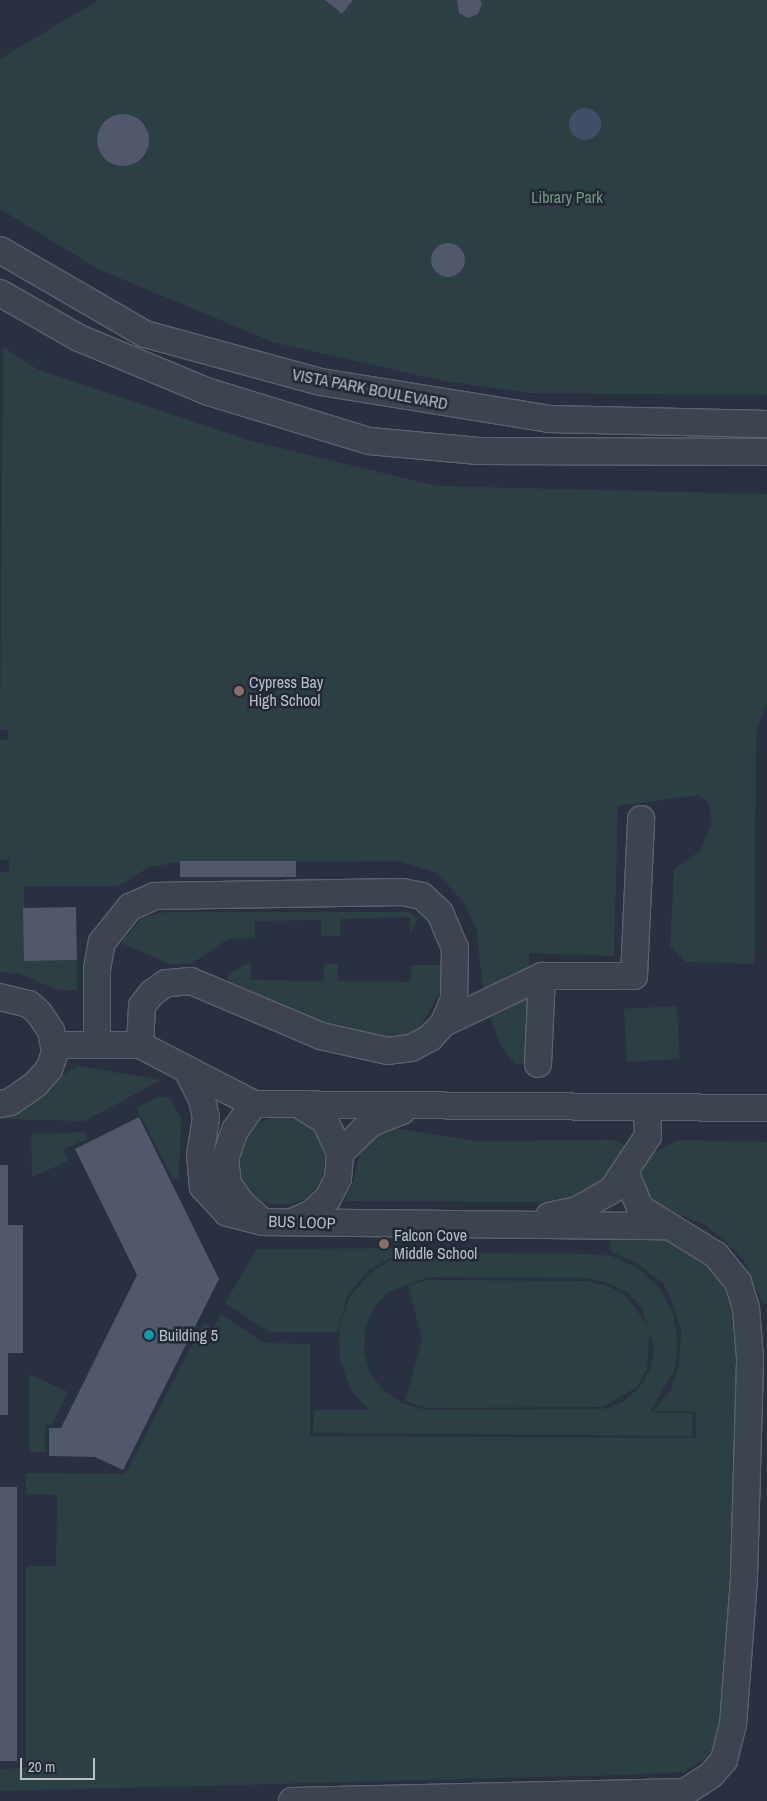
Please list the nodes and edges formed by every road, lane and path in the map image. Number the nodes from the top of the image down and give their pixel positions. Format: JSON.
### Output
{"nodes":[{"id":1,"x":0,"y":250,"type":"edge"},
{"id":2,"x":0,"y":293,"type":"edge"},
{"id":3,"x":767,"y":424,"type":"edge"},
{"id":4,"x":767,"y":452,"type":"edge"},
{"id":5,"x":641,"y":819,"type":"dead end"},
{"id":6,"x":542,"y":976,"type":"junction"},
{"id":7,"x":0,"y":997,"type":"edge"},
{"id":8,"x":444,"y":1022,"type":"junction"},
{"id":9,"x":97,"y":1042,"type":"junction"},
{"id":10,"x":55,"y":1045,"type":"junction"},
{"id":11,"x":140,"y":1045,"type":"junction"},
{"id":12,"x":538,"y":1064,"type":"dead end"},
{"id":13,"x":187,"y":1070,"type":"junction"},
{"id":14,"x":0,"y":1104,"type":"edge"},
{"id":15,"x":254,"y":1104,"type":"junction"},
{"id":16,"x":299,"y":1105,"type":"junction"},
{"id":17,"x":438,"y":1107,"type":"junction"},
{"id":18,"x":647,"y":1107,"type":"junction"},
{"id":19,"x":767,"y":1108,"type":"edge"},
{"id":20,"x":340,"y":1153,"type":"junction"},
{"id":21,"x":625,"y":1171,"type":"junction"},
{"id":22,"x":263,"y":1222,"type":"junction"},
{"id":23,"x":292,"y":1222,"type":"junction"},
{"id":24,"x":509,"y":1224,"type":"junction"},
{"id":25,"x":664,"y":1226,"type":"junction"},
{"id":26,"x":292,"y":1801,"type":"edge"}],
"edges":[{"from":1,"to":3,"type":"street","name":"VISTA PARK BOULEVARD"},
{"from":2,"to":4,"type":"street"},
{"from":5,"to":6,"type":"street"},
{"from":6,"to":8,"type":"street"},
{"from":6,"to":12,"type":"street"},
{"from":7,"to":10,"type":"street"},
{"from":8,"to":9,"type":"street"},
{"from":8,"to":11,"type":"street"},
{"from":9,"to":10,"type":"street"},
{"from":9,"to":11,"type":"street"},
{"from":10,"to":14,"type":"street"},
{"from":11,"to":13,"type":"street"},
{"from":13,"to":15,"type":"street"},
{"from":13,"to":22,"type":"street"},
{"from":15,"to":16,"type":"street"},
{"from":15,"to":22,"type":"street","name":"BUS LOOP"},
{"from":16,"to":17,"type":"street"},
{"from":16,"to":20,"type":"street"},
{"from":17,"to":18,"type":"street"},
{"from":17,"to":20,"type":"street"},
{"from":18,"to":19,"type":"street"},
{"from":18,"to":21,"type":"street"},
{"from":20,"to":23,"type":"street"},
{"from":21,"to":24,"type":"street"},
{"from":21,"to":25,"type":"street"},
{"from":22,"to":23,"type":"street","name":"BUS LOOP"},
{"from":23,"to":24,"type":"street","name":"BUS LOOP"},
{"from":24,"to":25,"type":"street","name":"BUS LOOP"},
{"from":25,"to":26,"type":"street"}]}
